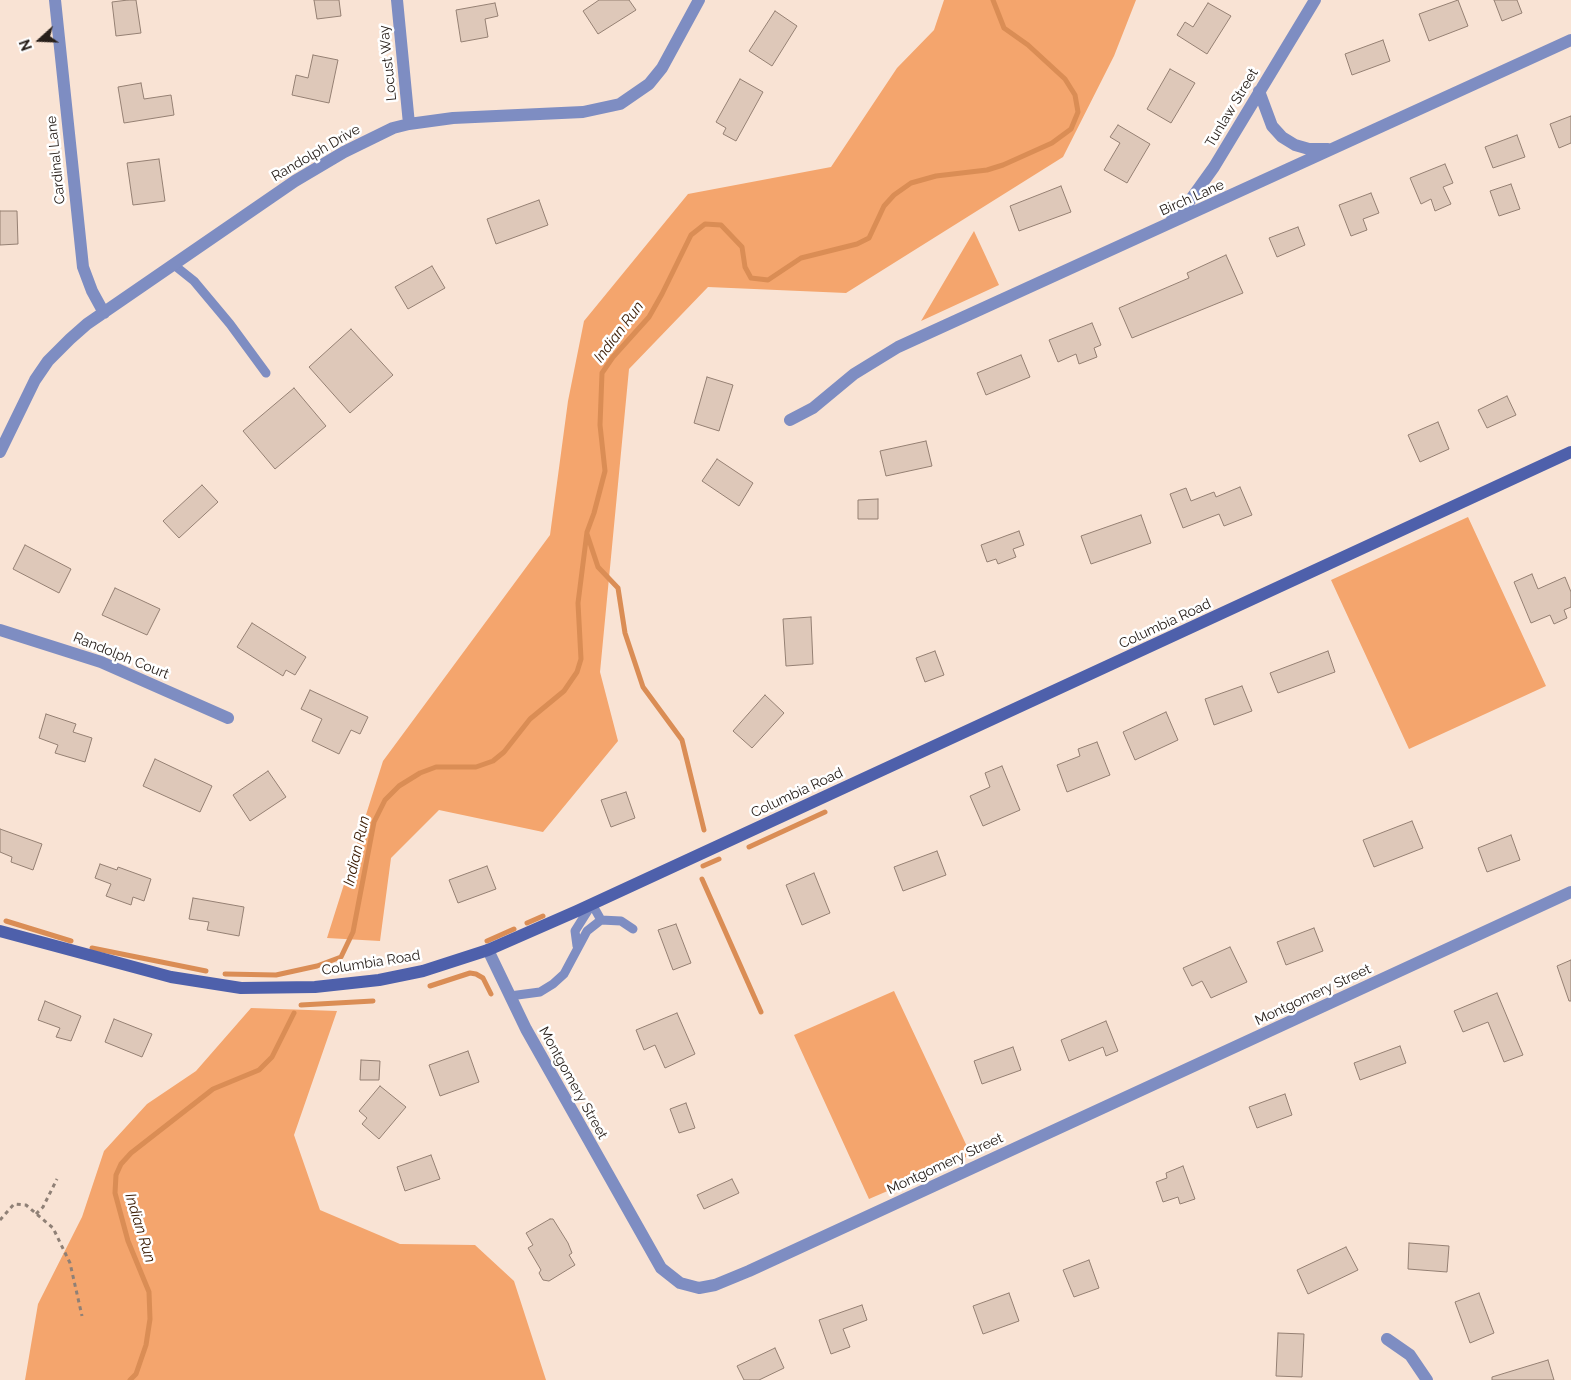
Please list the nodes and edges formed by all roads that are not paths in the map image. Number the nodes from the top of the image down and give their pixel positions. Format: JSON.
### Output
{"nodes":[{"id":1,"x":55,"y":0,"type":"edge"},
{"id":2,"x":397,"y":0,"type":"edge"},
{"id":3,"x":699,"y":0,"type":"edge"},
{"id":4,"x":1316,"y":0,"type":"edge"},
{"id":5,"x":1571,"y":40,"type":"edge"},
{"id":6,"x":1259,"y":91,"type":"junction"},
{"id":7,"x":409,"y":124,"type":"junction"},
{"id":8,"x":1333,"y":149,"type":"junction"},
{"id":9,"x":1165,"y":226,"type":"junction"},
{"id":10,"x":174,"y":265,"type":"junction"},
{"id":11,"x":104,"y":313,"type":"junction"},
{"id":12,"x":266,"y":373,"type":"dead end"},
{"id":13,"x":790,"y":420,"type":"dead end"},
{"id":14,"x":0,"y":452,"type":"edge"},
{"id":15,"x":1571,"y":452,"type":"edge"},
{"id":16,"x":0,"y":630,"type":"edge"},
{"id":17,"x":228,"y":718,"type":"dead end"},
{"id":18,"x":1571,"y":892,"type":"edge"},
{"id":19,"x":592,"y":904,"type":"junction"},
{"id":20,"x":601,"y":920,"type":"junction"},
{"id":21,"x":633,"y":929,"type":"dead end"},
{"id":22,"x":0,"y":931,"type":"edge"},
{"id":23,"x":577,"y":946,"type":"junction"},
{"id":24,"x":488,"y":950,"type":"junction"},
{"id":25,"x":510,"y":996,"type":"junction"},
{"id":26,"x":1387,"y":1339,"type":"dead end"},
{"id":27,"x":1427,"y":1380,"type":"edge"}],
"edges":[{"from":1,"to":11,"type":"street","name":"Cardinal Lane"},
{"from":2,"to":7,"type":"street","name":"Locust Way"},
{"from":3,"to":7,"type":"street","name":"Randolph Drive"},
{"from":4,"to":6,"type":"street","name":"Tunlaw Street"},
{"from":5,"to":8,"type":"street","name":"Birch Lane"},
{"from":6,"to":8,"type":"street"},
{"from":6,"to":9,"type":"street","name":"Tunlaw Street"},
{"from":7,"to":10,"type":"street","name":"Randolph Drive"},
{"from":8,"to":9,"type":"street","name":"Birch Lane"},
{"from":9,"to":13,"type":"street","name":"Birch Lane"},
{"from":10,"to":11,"type":"street","name":"Randolph Drive"},
{"from":10,"to":12,"type":"lane"},
{"from":11,"to":14,"type":"street","name":"Randolph Drive"},
{"from":15,"to":19,"type":"street","name":"Columbia Road"},
{"from":16,"to":17,"type":"street","name":"Randolph Court"},
{"from":18,"to":25,"type":"street","name":"Montgomery Street"},
{"from":19,"to":20,"type":"lane"},
{"from":19,"to":23,"type":"lane"},
{"from":19,"to":24,"type":"street","name":"Columbia Road"},
{"from":20,"to":21,"type":"lane"},
{"from":20,"to":23,"type":"lane"},
{"from":22,"to":24,"type":"street","name":"Columbia Road"},
{"from":23,"to":25,"type":"lane"},
{"from":24,"to":25,"type":"street","name":"Montgomery Street"},
{"from":26,"to":27,"type":"street"}]}
